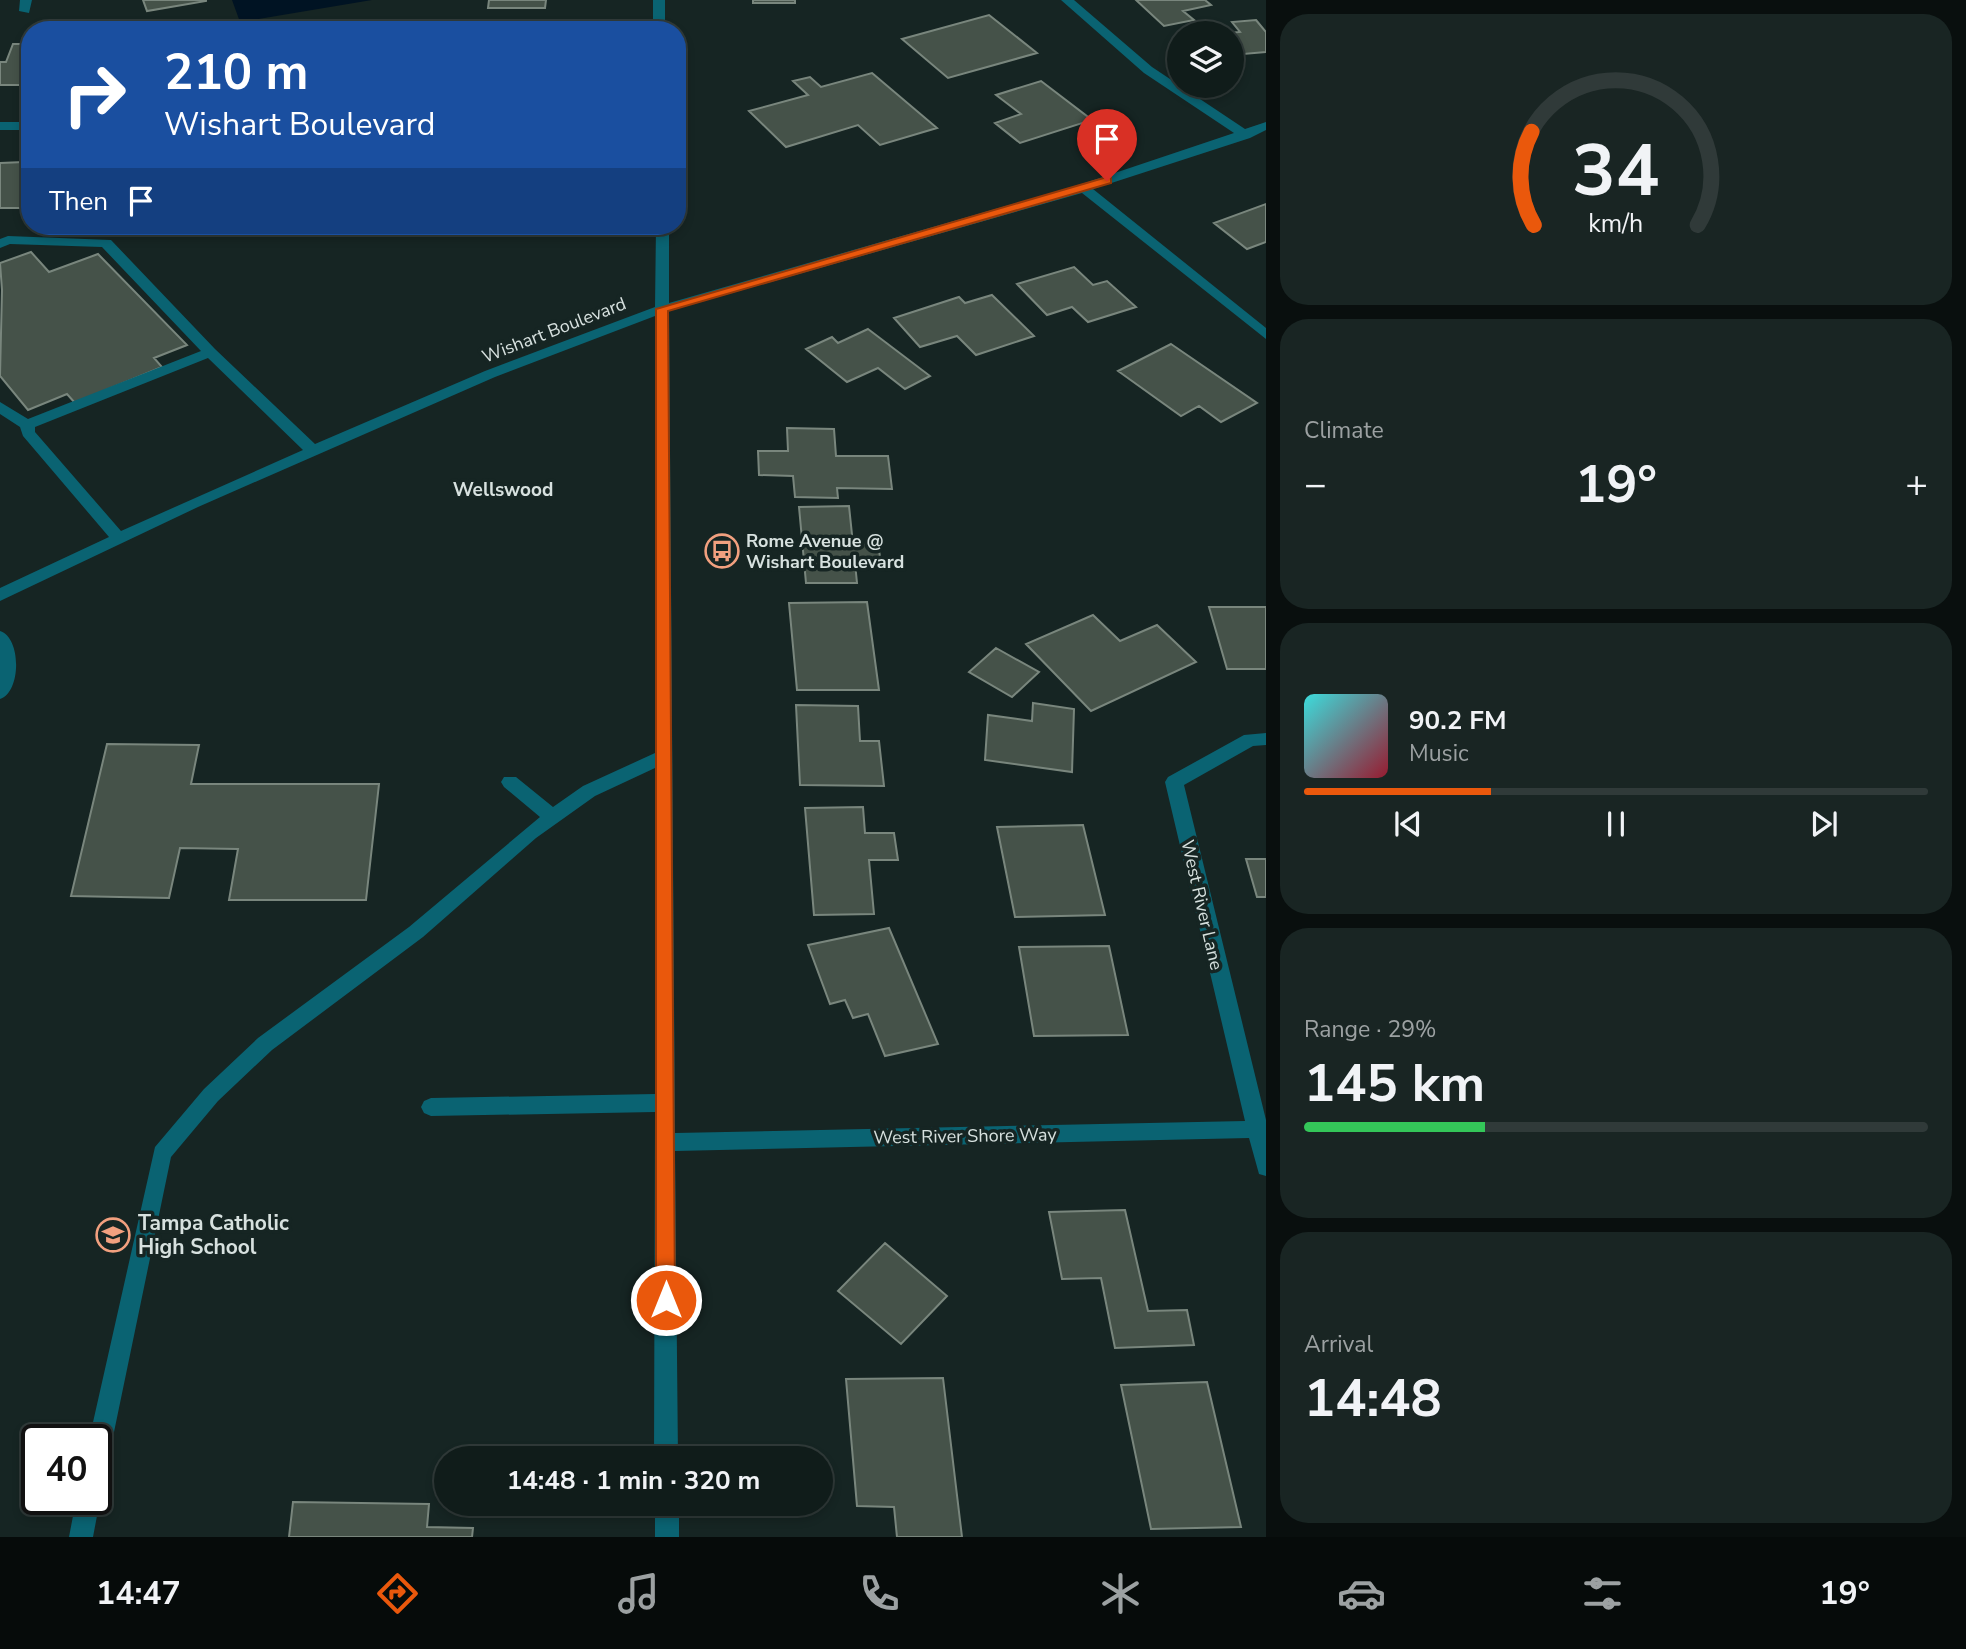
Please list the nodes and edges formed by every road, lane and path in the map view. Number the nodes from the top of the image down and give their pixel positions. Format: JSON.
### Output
{"nodes":[{"id":1,"x":659,"y":0,"type":"edge"},
{"id":2,"x":1067,"y":0,"type":"edge"},
{"id":3,"x":659,"y":21,"type":"edge"},
{"id":4,"x":0,"y":126,"type":"edge"},
{"id":5,"x":21,"y":126,"type":"edge"},
{"id":6,"x":1266,"y":126,"type":"edge"},
{"id":7,"x":1245,"y":135,"type":"junction"},
{"id":8,"x":1083,"y":188,"type":"junction"},
{"id":9,"x":662,"y":235,"type":"edge"},
{"id":10,"x":0,"y":244,"type":"edge"},
{"id":11,"x":662,"y":309,"type":"junction"},
{"id":12,"x":1266,"y":335,"type":"edge"},
{"id":13,"x":210,"y":352,"type":"junction"},
{"id":14,"x":0,"y":407,"type":"edge"},
{"id":15,"x":27,"y":425,"type":"junction"},
{"id":16,"x":314,"y":453,"type":"junction"},
{"id":17,"x":119,"y":538,"type":"junction"},
{"id":18,"x":0,"y":595,"type":"edge"},
{"id":19,"x":0,"y":637,"type":"edge"},
{"id":20,"x":0,"y":693,"type":"edge"},
{"id":21,"x":1266,"y":739,"type":"edge"},
{"id":22,"x":665,"y":756,"type":"junction"},
{"id":23,"x":510,"y":782,"type":"dead end"},
{"id":24,"x":552,"y":817,"type":"junction"},
{"id":25,"x":665,"y":1104,"type":"junction"},
{"id":26,"x":431,"y":1107,"type":"dead end"},
{"id":27,"x":1260,"y":1129,"type":"edge"},
{"id":28,"x":665,"y":1142,"type":"junction"},
{"id":29,"x":1266,"y":1167,"type":"edge"},
{"id":30,"x":104,"y":1424,"type":"edge"},
{"id":31,"x":666,"y":1446,"type":"edge"},
{"id":32,"x":85,"y":1515,"type":"edge"},
{"id":33,"x":667,"y":1516,"type":"edge"},
{"id":34,"x":81,"y":1537,"type":"edge"},
{"id":35,"x":667,"y":1537,"type":"edge"}],
"edges":[{"from":1,"to":3,"type":"street"},
{"from":2,"to":7,"type":"street"},
{"from":4,"to":5,"type":"street"},
{"from":6,"to":7,"type":"street","name":"Wishart Boulevard"},
{"from":7,"to":8,"type":"street","name":"Wishart Boulevard"},
{"from":8,"to":11,"type":"street","name":"Wishart Boulevard"},
{"from":8,"to":12,"type":"street"},
{"from":9,"to":11,"type":"street"},
{"from":10,"to":13,"type":"street"},
{"from":11,"to":16,"type":"street","name":"Wishart Boulevard"},
{"from":11,"to":22,"type":"street"},
{"from":13,"to":15,"type":"street"},
{"from":13,"to":16,"type":"street"},
{"from":14,"to":15,"type":"street"},
{"from":15,"to":17,"type":"street"},
{"from":16,"to":17,"type":"street","name":"Wishart Boulevard"},
{"from":17,"to":18,"type":"street","name":"Wishart Boulevard"},
{"from":19,"to":20,"type":"street"},
{"from":21,"to":27,"type":"street","name":"West River Lane"},
{"from":22,"to":24,"type":"street"},
{"from":22,"to":25,"type":"street"},
{"from":23,"to":24,"type":"street"},
{"from":24,"to":30,"type":"street"},
{"from":25,"to":26,"type":"street"},
{"from":25,"to":28,"type":"street"},
{"from":27,"to":28,"type":"street","name":"West River Shore Way"},
{"from":27,"to":29,"type":"street"},
{"from":28,"to":31,"type":"street"},
{"from":32,"to":34,"type":"street"},
{"from":33,"to":35,"type":"street"}]}
